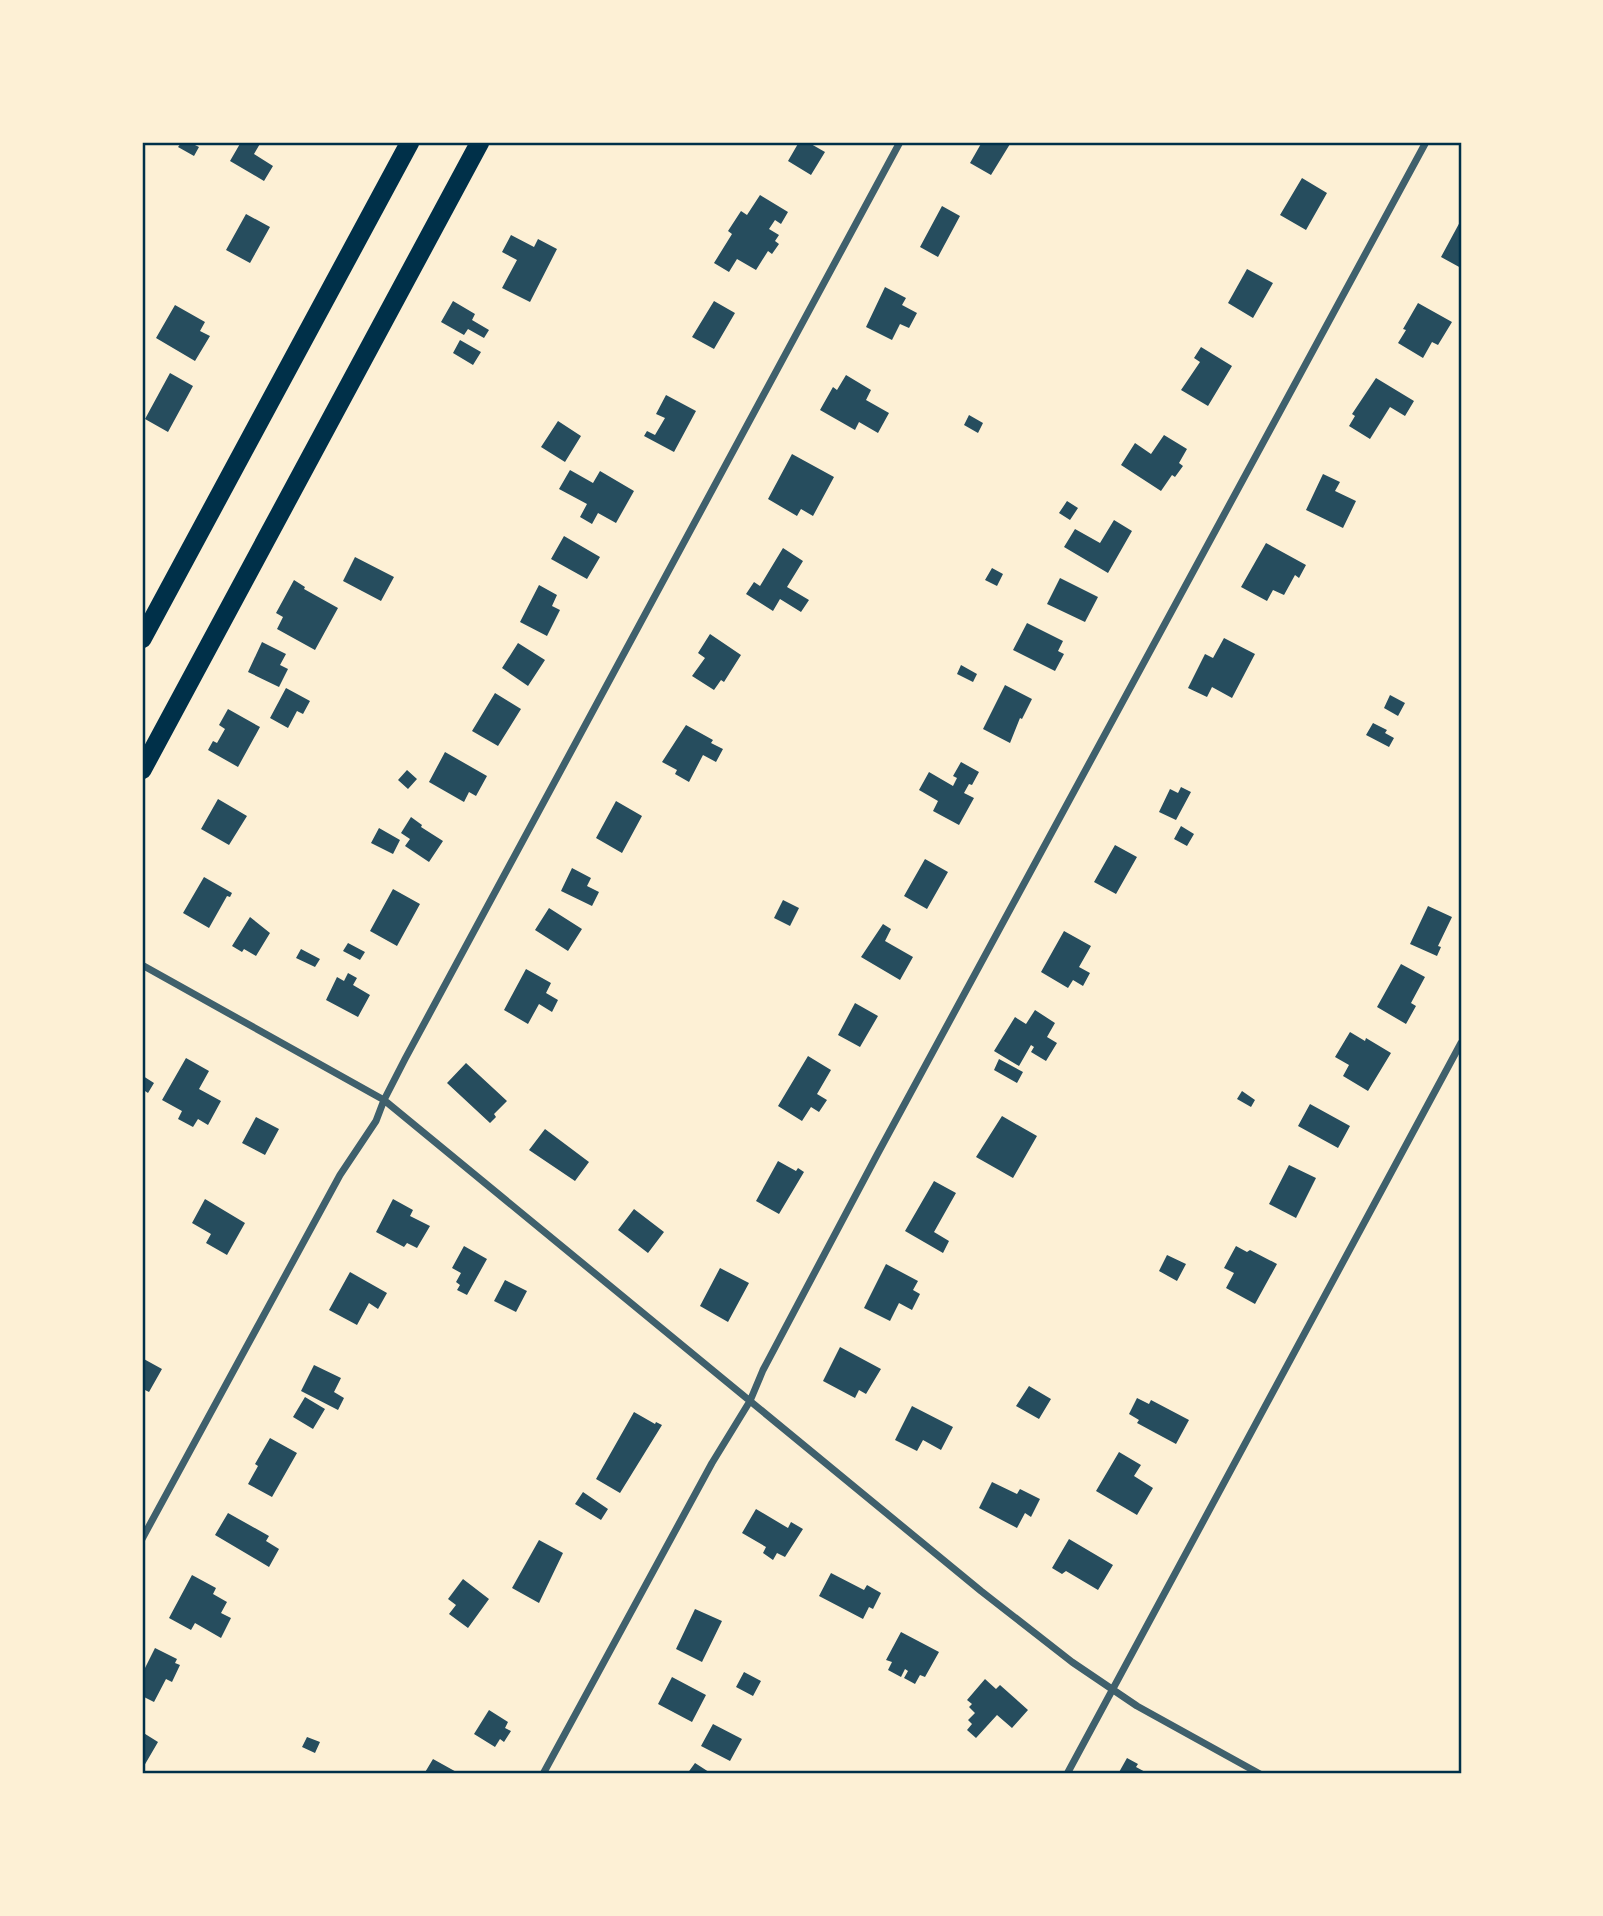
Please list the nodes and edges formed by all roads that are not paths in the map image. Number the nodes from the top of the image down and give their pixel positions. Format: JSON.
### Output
{"nodes":[{"id":1,"x":410,"y":142,"type":"edge"},
{"id":2,"x":480,"y":142,"type":"edge"},
{"id":3,"x":900,"y":142,"type":"edge"},
{"id":4,"x":1426,"y":142,"type":"edge"},
{"id":5,"x":142,"y":639,"type":"edge"},
{"id":6,"x":142,"y":770,"type":"edge"},
{"id":7,"x":142,"y":965,"type":"edge"},
{"id":8,"x":1461,"y":1043,"type":"edge"},
{"id":9,"x":384,"y":1100,"type":"junction"},
{"id":10,"x":750,"y":1401,"type":"junction"},
{"id":11,"x":142,"y":1539,"type":"edge"},
{"id":12,"x":1113,"y":1689,"type":"junction"},
{"id":13,"x":543,"y":1774,"type":"edge"},
{"id":14,"x":1066,"y":1774,"type":"edge"},
{"id":15,"x":1260,"y":1774,"type":"edge"}],
"edges":[{"from":1,"to":5,"type":"highway"},
{"from":2,"to":6,"type":"highway"},
{"from":3,"to":9,"type":"street"},
{"from":4,"to":10,"type":"street"},
{"from":7,"to":9,"type":"street"},
{"from":8,"to":12,"type":"street"},
{"from":9,"to":10,"type":"street"},
{"from":9,"to":11,"type":"street"},
{"from":10,"to":12,"type":"street"},
{"from":10,"to":13,"type":"street"},
{"from":12,"to":14,"type":"street"},
{"from":12,"to":15,"type":"street"}]}
